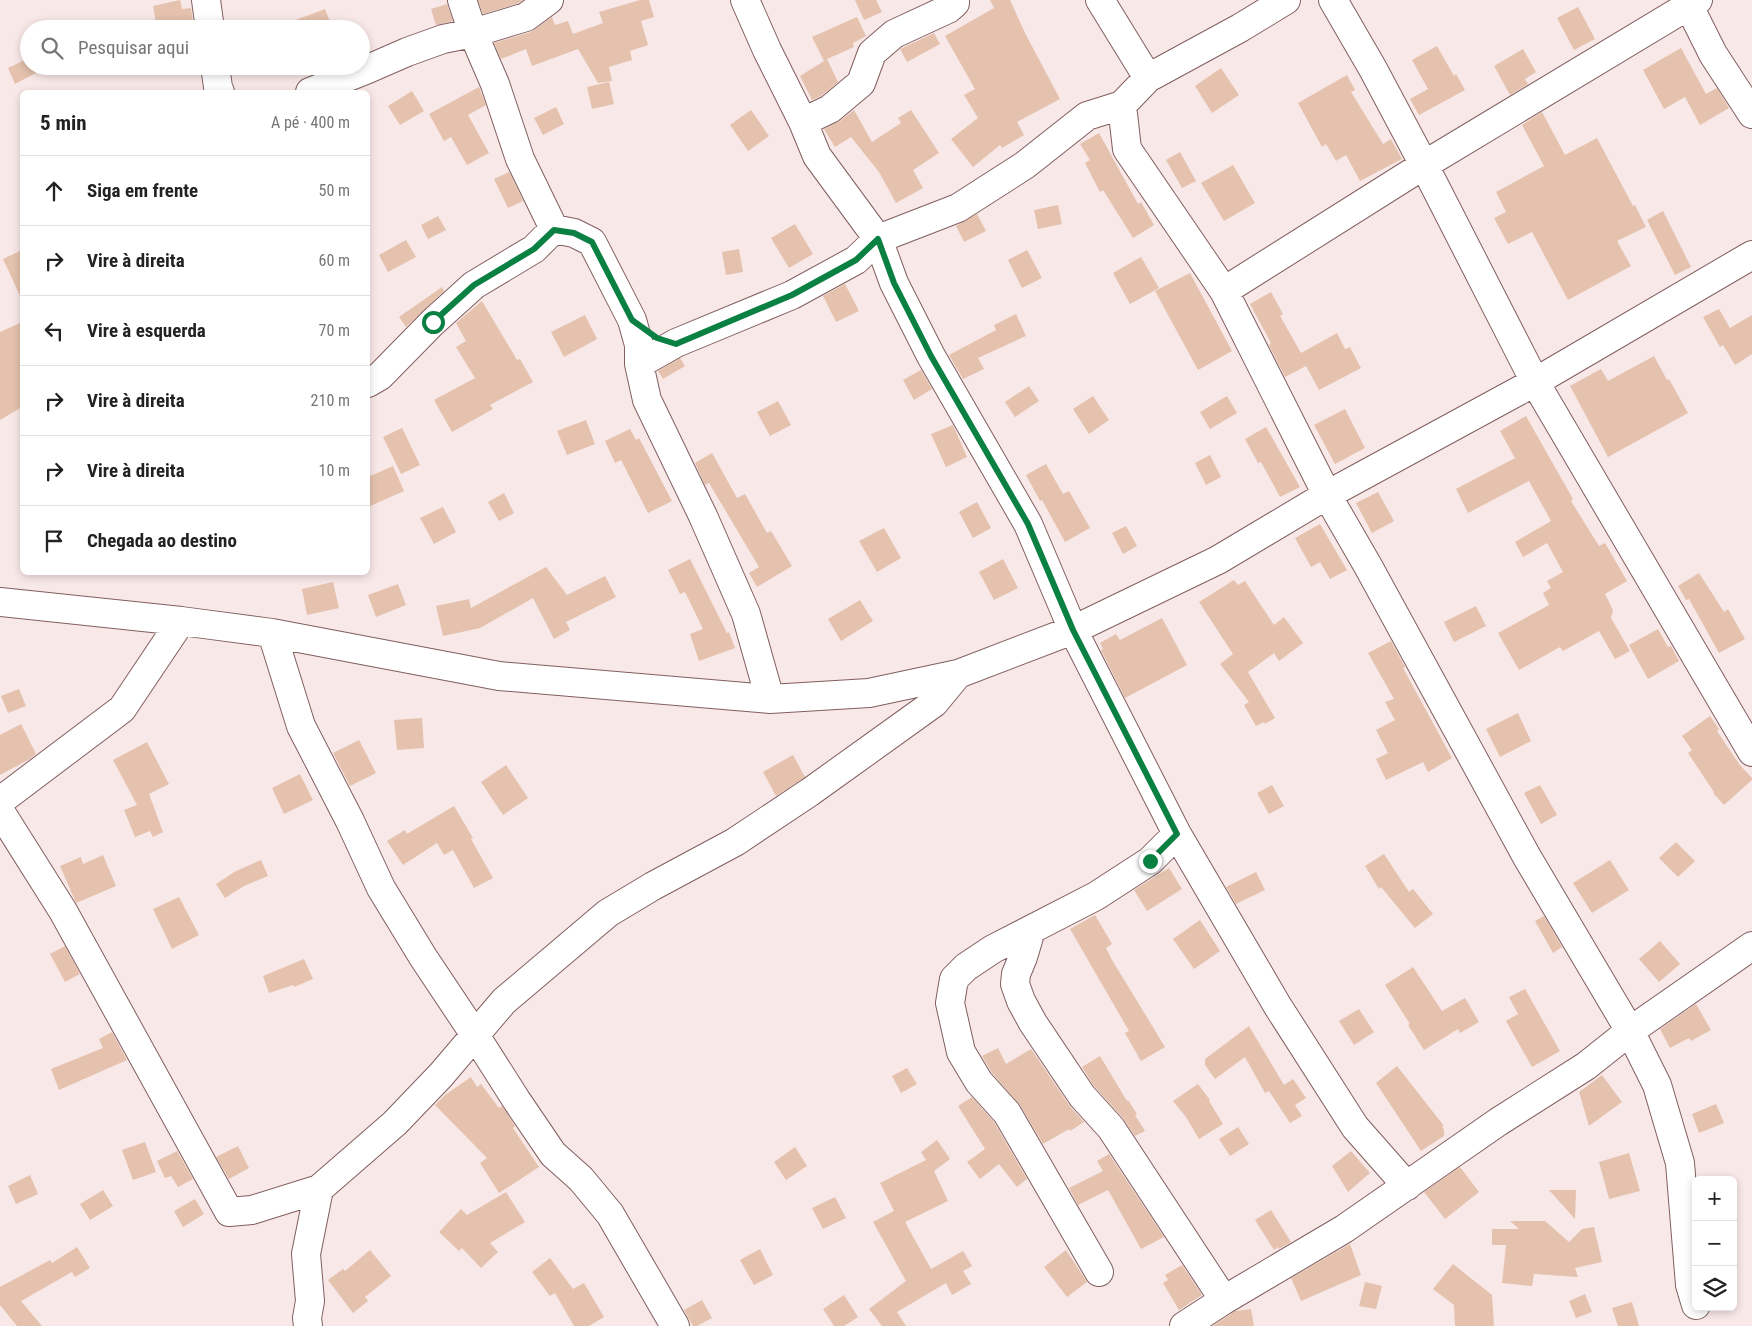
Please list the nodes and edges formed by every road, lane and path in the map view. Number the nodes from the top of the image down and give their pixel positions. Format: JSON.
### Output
{"nodes":[{"id":1,"x":206,"y":0,"type":"edge"},
{"id":2,"x":462,"y":0,"type":"edge"},
{"id":3,"x":549,"y":0,"type":"edge"},
{"id":4,"x":745,"y":0,"type":"edge"},
{"id":5,"x":955,"y":0,"type":"edge"},
{"id":6,"x":1100,"y":0,"type":"edge"},
{"id":7,"x":1286,"y":0,"type":"edge"},
{"id":8,"x":1333,"y":0,"type":"edge"},
{"id":9,"x":1691,"y":2,"type":"edge"},
{"id":10,"x":209,"y":20,"type":"edge"},
{"id":11,"x":473,"y":33,"type":"junction"},
{"id":12,"x":370,"y":69,"type":"edge"},
{"id":13,"x":216,"y":75,"type":"edge"},
{"id":14,"x":355,"y":75,"type":"edge"},
{"id":15,"x":1148,"y":78,"type":"junction"},
{"id":16,"x":219,"y":90,"type":"edge"},
{"id":17,"x":315,"y":90,"type":"edge"},
{"id":18,"x":1122,"y":105,"type":"junction"},
{"id":19,"x":1752,"y":114,"type":"edge"},
{"id":20,"x":803,"y":122,"type":"junction"},
{"id":21,"x":1424,"y":165,"type":"junction"},
{"id":22,"x":554,"y":230,"type":"junction"},
{"id":23,"x":878,"y":239,"type":"junction"},
{"id":24,"x":1752,"y":255,"type":"edge"},
{"id":25,"x":1224,"y":291,"type":"junction"},
{"id":26,"x":632,"y":320,"type":"junction"},
{"id":27,"x":676,"y":344,"type":"junction"},
{"id":28,"x":639,"y":364,"type":"junction"},
{"id":29,"x":1535,"y":382,"type":"junction"},
{"id":30,"x":370,"y":383,"type":"edge"},
{"id":31,"x":1327,"y":495,"type":"junction"},
{"id":32,"x":0,"y":602,"type":"edge"},
{"id":33,"x":181,"y":621,"type":"junction"},
{"id":34,"x":1073,"y":630,"type":"junction"},
{"id":35,"x":272,"y":633,"type":"junction"},
{"id":36,"x":958,"y":674,"type":"junction"},
{"id":37,"x":770,"y":699,"type":"junction"},
{"id":38,"x":1752,"y":752,"type":"edge"},
{"id":39,"x":0,"y":802,"type":"edge"},
{"id":40,"x":0,"y":811,"type":"edge"},
{"id":41,"x":1177,"y":834,"type":"junction"},
{"id":42,"x":1031,"y":930,"type":"junction"},
{"id":43,"x":1752,"y":946,"type":"edge"},
{"id":44,"x":1630,"y":1031,"type":"junction"},
{"id":45,"x":475,"y":1035,"type":"junction"},
{"id":46,"x":1407,"y":1186,"type":"junction"},
{"id":47,"x":319,"y":1188,"type":"junction"},
{"id":48,"x":1099,"y":1272,"type":"dead end"},
{"id":49,"x":1692,"y":1292,"type":"edge"},
{"id":50,"x":1224,"y":1300,"type":"junction"},
{"id":51,"x":1698,"y":1311,"type":"edge"},
{"id":52,"x":308,"y":1326,"type":"edge"},
{"id":53,"x":675,"y":1326,"type":"edge"},
{"id":54,"x":1184,"y":1326,"type":"edge"},
{"id":55,"x":1702,"y":1326,"type":"edge"}],
"edges":[{"from":1,"to":10,"type":"street"},
{"from":2,"to":11,"type":"street"},
{"from":3,"to":11,"type":"street"},
{"from":4,"to":20,"type":"street"},
{"from":5,"to":20,"type":"street"},
{"from":6,"to":15,"type":"street"},
{"from":7,"to":15,"type":"street"},
{"from":8,"to":21,"type":"street"},
{"from":9,"to":19,"type":"street"},
{"from":9,"to":21,"type":"street"},
{"from":11,"to":12,"type":"street"},
{"from":11,"to":22,"type":"street"},
{"from":13,"to":16,"type":"street"},
{"from":14,"to":17,"type":"street"},
{"from":15,"to":18,"type":"street"},
{"from":18,"to":23,"type":"street"},
{"from":18,"to":25,"type":"street"},
{"from":20,"to":23,"type":"street"},
{"from":21,"to":25,"type":"street"},
{"from":21,"to":29,"type":"street"},
{"from":22,"to":26,"type":"street"},
{"from":22,"to":30,"type":"street"},
{"from":23,"to":27,"type":"street"},
{"from":23,"to":34,"type":"street"},
{"from":24,"to":29,"type":"street"},
{"from":25,"to":31,"type":"street"},
{"from":26,"to":27,"type":"street"},
{"from":26,"to":28,"type":"street"},
{"from":27,"to":28,"type":"street"},
{"from":28,"to":37,"type":"street"},
{"from":29,"to":31,"type":"street"},
{"from":29,"to":38,"type":"street"},
{"from":31,"to":34,"type":"street"},
{"from":31,"to":44,"type":"street"},
{"from":32,"to":33,"type":"street"},
{"from":33,"to":35,"type":"street"},
{"from":33,"to":39,"type":"street"},
{"from":34,"to":36,"type":"street"},
{"from":34,"to":41,"type":"street"},
{"from":35,"to":37,"type":"street"},
{"from":35,"to":45,"type":"street"},
{"from":36,"to":37,"type":"street"},
{"from":36,"to":45,"type":"street"},
{"from":40,"to":47,"type":"street"},
{"from":41,"to":42,"type":"street"},
{"from":41,"to":46,"type":"street"},
{"from":42,"to":48,"type":"street"},
{"from":42,"to":50,"type":"street"},
{"from":43,"to":44,"type":"street"},
{"from":44,"to":46,"type":"street"},
{"from":44,"to":49,"type":"street"},
{"from":45,"to":47,"type":"street"},
{"from":45,"to":53,"type":"street"},
{"from":46,"to":50,"type":"street"},
{"from":47,"to":52,"type":"street"},
{"from":50,"to":54,"type":"street"},
{"from":51,"to":55,"type":"street"}]}
